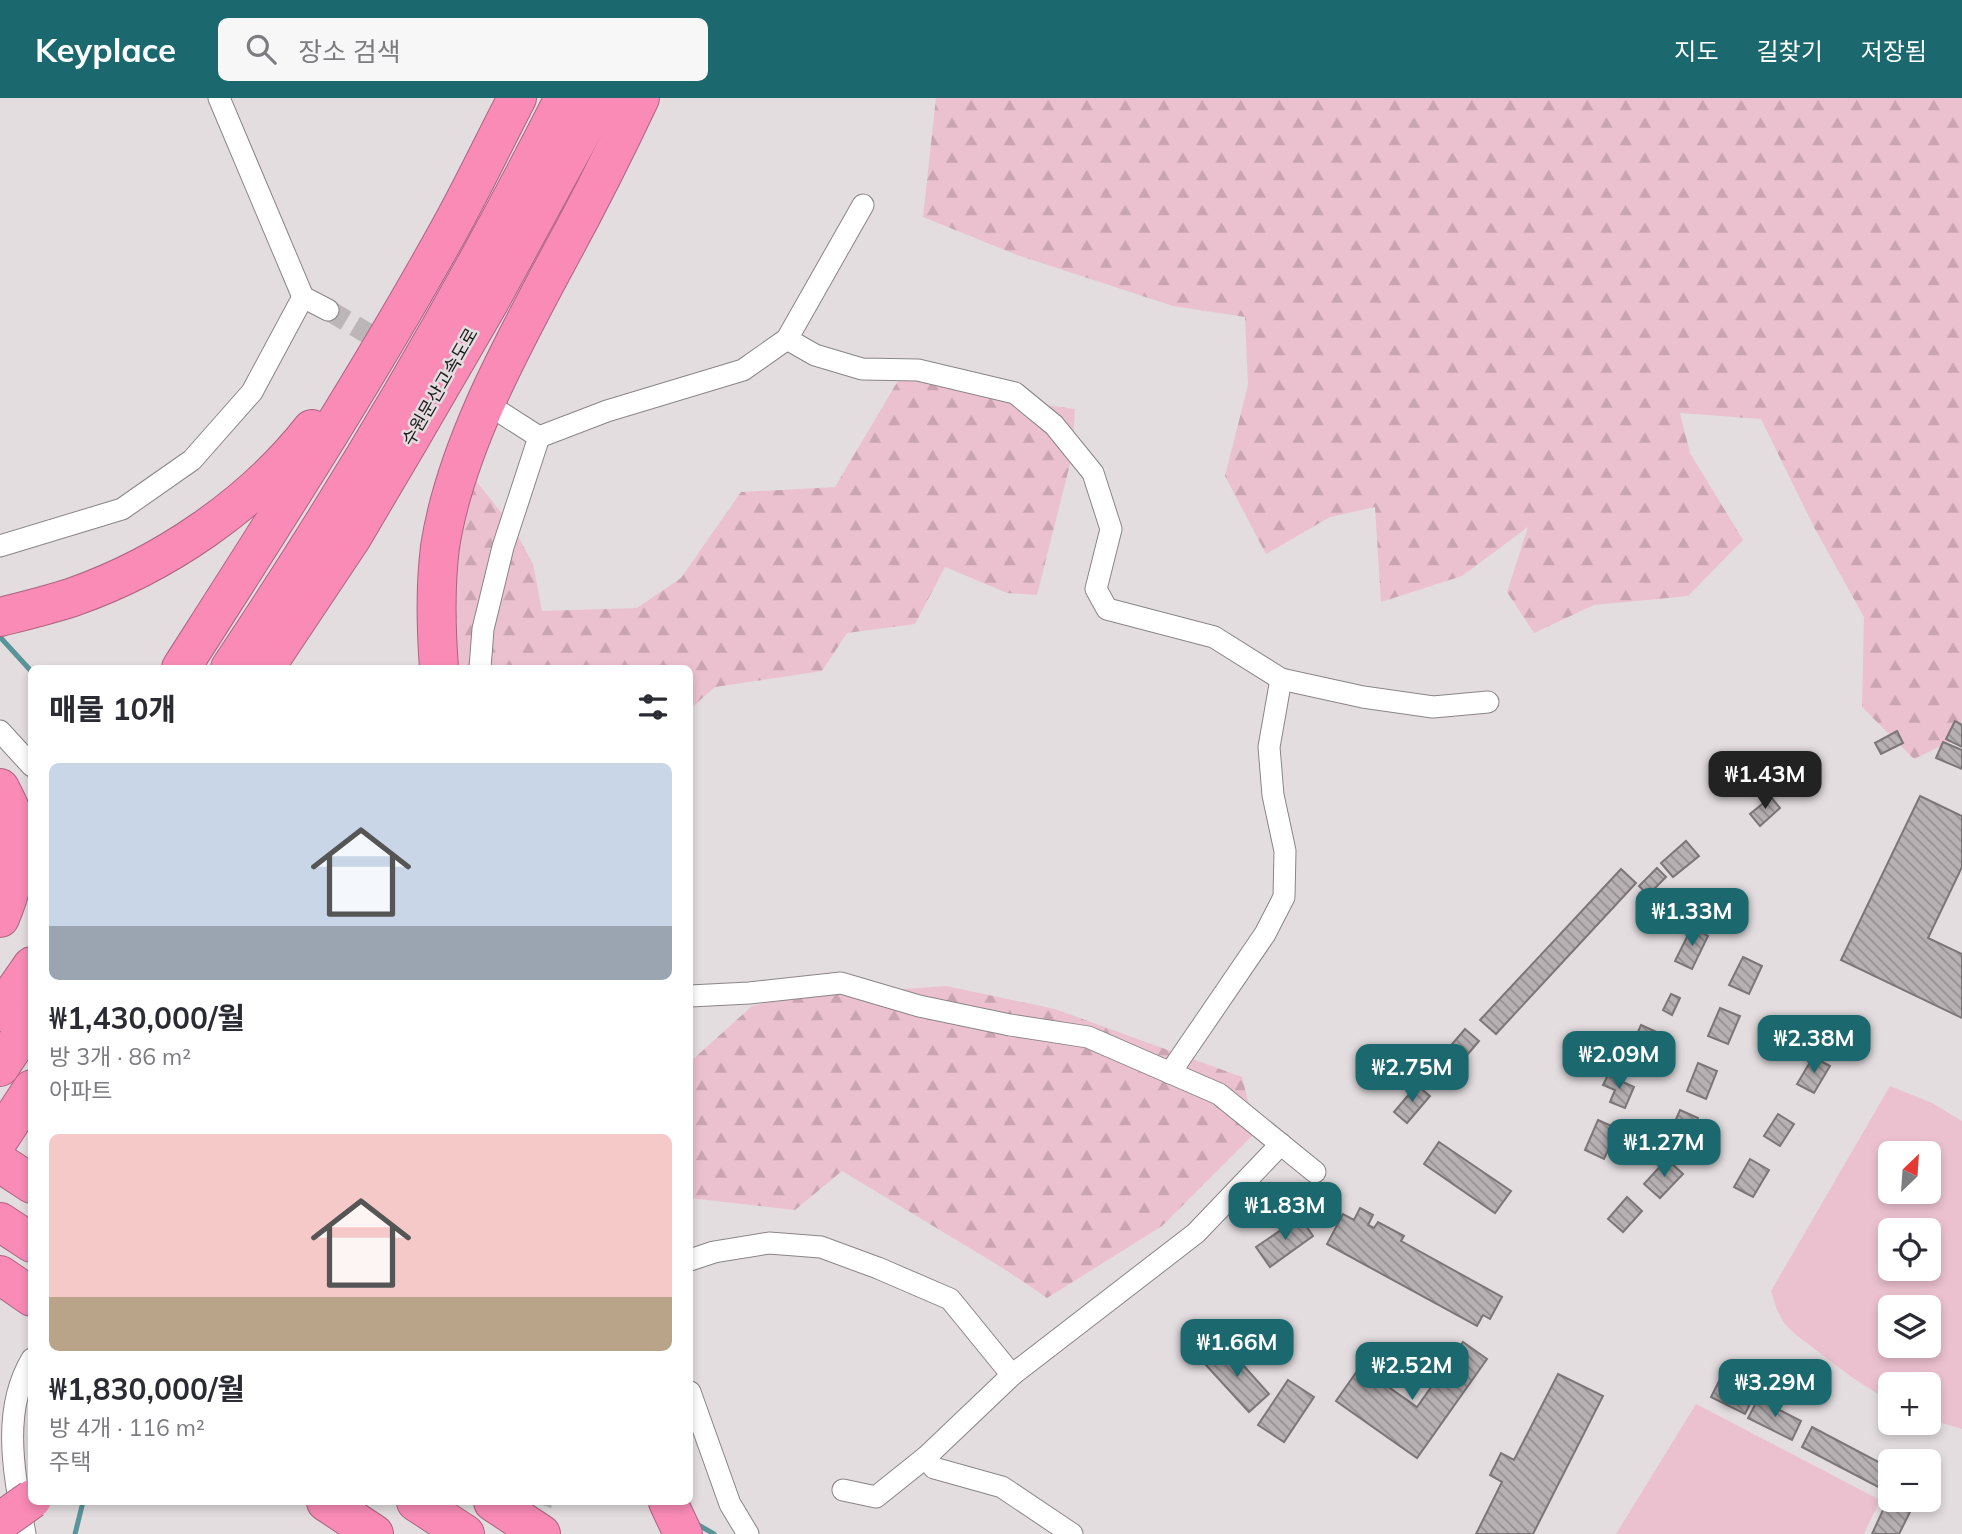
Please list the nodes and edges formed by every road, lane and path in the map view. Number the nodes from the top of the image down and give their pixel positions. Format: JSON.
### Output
{"nodes":[{"id":1,"x":219,"y":98,"type":"edge"},
{"id":2,"x":517,"y":98,"type":"edge"},
{"id":3,"x":565,"y":98,"type":"edge"},
{"id":4,"x":600,"y":98,"type":"edge"},
{"id":5,"x":640,"y":98,"type":"edge"},
{"id":6,"x":863,"y":205,"type":"dead end"},
{"id":7,"x":450,"y":228,"type":"junction"},
{"id":8,"x":303,"y":297,"type":"junction"},
{"id":9,"x":328,"y":310,"type":"tunnel mouth"},
{"id":10,"x":787,"y":339,"type":"junction"},
{"id":11,"x":500,"y":412,"type":"dead end"},
{"id":12,"x":539,"y":437,"type":"junction"},
{"id":13,"x":0,"y":546,"type":"edge"},
{"id":14,"x":440,"y":547,"type":"junction"},
{"id":15,"x":0,"y":617,"type":"edge"},
{"id":16,"x":183,"y":665,"type":"edge"},
{"id":17,"x":232,"y":665,"type":"edge"},
{"id":18,"x":267,"y":665,"type":"edge"},
{"id":19,"x":427,"y":665,"type":"edge"},
{"id":20,"x":439,"y":665,"type":"edge"},
{"id":21,"x":480,"y":665,"type":"edge"},
{"id":22,"x":1281,"y":679,"type":"junction"},
{"id":23,"x":1488,"y":702,"type":"dead end"},
{"id":24,"x":0,"y":731,"type":"edge"},
{"id":25,"x":28,"y":762,"type":"edge"},
{"id":26,"x":0,"y":788,"type":"edge"},
{"id":27,"x":28,"y":901,"type":"edge"},
{"id":28,"x":0,"y":918,"type":"edge"},
{"id":29,"x":0,"y":941,"type":"edge"},
{"id":30,"x":28,"y":972,"type":"edge"},
{"id":31,"x":693,"y":996,"type":"edge"},
{"id":32,"x":0,"y":1013,"type":"edge"},
{"id":33,"x":28,"y":1025,"type":"edge"},
{"id":34,"x":0,"y":1067,"type":"edge"},
{"id":35,"x":1170,"y":1073,"type":"junction"},
{"id":36,"x":28,"y":1095,"type":"edge"},
{"id":37,"x":0,"y":1138,"type":"edge"},
{"id":38,"x":1281,"y":1144,"type":"junction"},
{"id":39,"x":0,"y":1163,"type":"edge"},
{"id":40,"x":1315,"y":1172,"type":"dead end"},
{"id":41,"x":28,"y":1181,"type":"edge"},
{"id":42,"x":0,"y":1222,"type":"edge"},
{"id":43,"x":28,"y":1240,"type":"edge"},
{"id":44,"x":693,"y":1259,"type":"edge"},
{"id":45,"x":0,"y":1275,"type":"edge"},
{"id":46,"x":28,"y":1294,"type":"edge"},
{"id":47,"x":28,"y":1365,"type":"edge"},
{"id":48,"x":1012,"y":1375,"type":"junction"},
{"id":49,"x":693,"y":1400,"type":"edge"},
{"id":50,"x":926,"y":1457,"type":"junction"},
{"id":51,"x":843,"y":1490,"type":"dead end"},
{"id":52,"x":28,"y":1502,"type":"edge"},
{"id":53,"x":330,"y":1505,"type":"edge"},
{"id":54,"x":421,"y":1505,"type":"edge"},
{"id":55,"x":498,"y":1505,"type":"edge"},
{"id":56,"x":669,"y":1505,"type":"edge"},
{"id":57,"x":0,"y":1522,"type":"edge"},
{"id":58,"x":25,"y":1534,"type":"edge"},
{"id":59,"x":374,"y":1534,"type":"edge"},
{"id":60,"x":465,"y":1534,"type":"edge"},
{"id":61,"x":541,"y":1534,"type":"edge"},
{"id":62,"x":683,"y":1534,"type":"edge"},
{"id":63,"x":748,"y":1534,"type":"edge"},
{"id":64,"x":1072,"y":1534,"type":"edge"}],
"edges":[{"from":1,"to":8,"type":"street"},
{"from":2,"to":7,"type":"highway"},
{"from":3,"to":17,"type":"highway","name":"수원문산고속도로"},
{"from":4,"to":18,"type":"highway","name":"수원문산고속도로"},
{"from":5,"to":14,"type":"highway"},
{"from":6,"to":10,"type":"street"},
{"from":7,"to":15,"type":"highway"},
{"from":7,"to":16,"type":"highway"},
{"from":8,"to":9,"type":"street"},
{"from":8,"to":13,"type":"street"},
{"from":10,"to":12,"type":"street"},
{"from":10,"to":22,"type":"street"},
{"from":11,"to":12,"type":"street"},
{"from":12,"to":21,"type":"street"},
{"from":14,"to":19,"type":"highway"},
{"from":14,"to":20,"type":"highway"},
{"from":22,"to":23,"type":"street"},
{"from":22,"to":35,"type":"street"},
{"from":24,"to":25,"type":"street"},
{"from":26,"to":28,"type":"highway"},
{"from":27,"to":29,"type":"highway"},
{"from":30,"to":32,"type":"highway"},
{"from":31,"to":35,"type":"street"},
{"from":33,"to":34,"type":"highway"},
{"from":35,"to":38,"type":"street"},
{"from":36,"to":37,"type":"highway"},
{"from":38,"to":40,"type":"street"},
{"from":38,"to":48,"type":"street"},
{"from":39,"to":41,"type":"highway"},
{"from":42,"to":43,"type":"highway"},
{"from":44,"to":48,"type":"street"},
{"from":45,"to":46,"type":"highway"},
{"from":47,"to":58,"type":"street"},
{"from":48,"to":50,"type":"street"},
{"from":49,"to":63,"type":"street"},
{"from":50,"to":51,"type":"street"},
{"from":50,"to":64,"type":"street"},
{"from":52,"to":57,"type":"highway","bridge":true},
{"from":53,"to":59,"type":"highway"},
{"from":54,"to":60,"type":"highway"},
{"from":55,"to":61,"type":"highway"},
{"from":56,"to":62,"type":"highway"}]}
